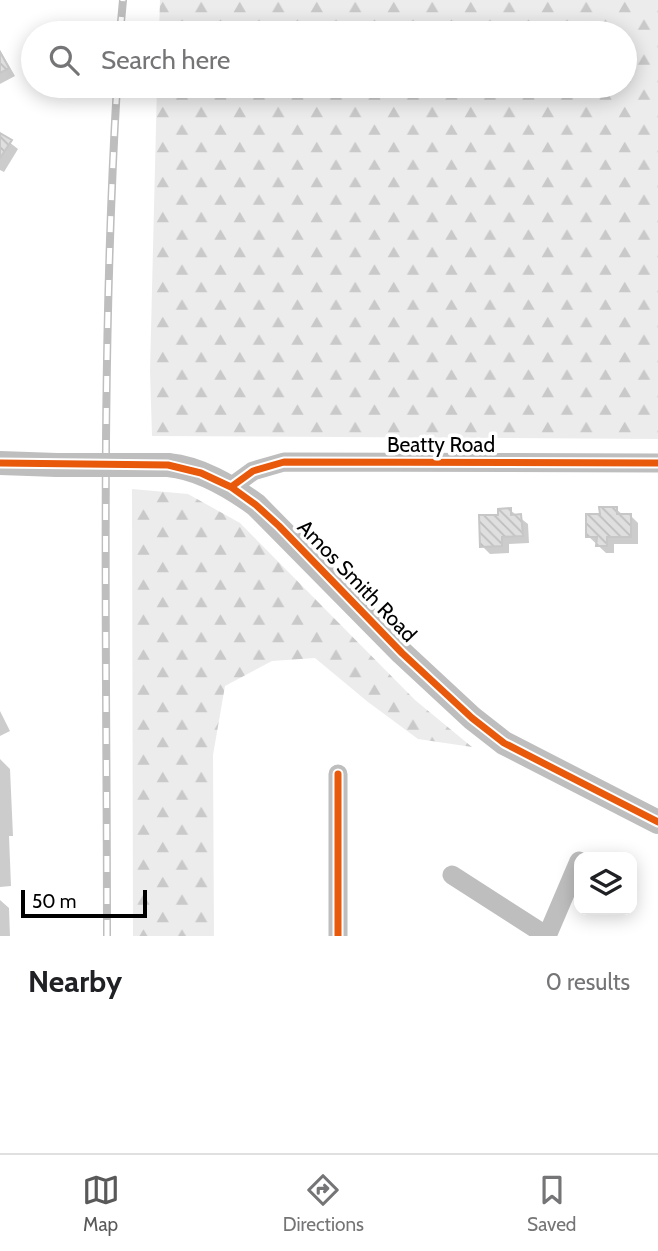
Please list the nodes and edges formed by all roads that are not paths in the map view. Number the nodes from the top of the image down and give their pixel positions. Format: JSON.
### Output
{"nodes":[{"id":1,"x":0,"y":463,"type":"edge"},
{"id":2,"x":658,"y":463,"type":"edge"},
{"id":3,"x":231,"y":488,"type":"junction"},
{"id":4,"x":338,"y":774,"type":"dead end"},
{"id":5,"x":658,"y":822,"type":"edge"},
{"id":6,"x":574,"y":874,"type":"edge"},
{"id":7,"x":452,"y":875,"type":"dead end"},
{"id":8,"x":338,"y":936,"type":"edge"},
{"id":9,"x":547,"y":936,"type":"edge"}],
"edges":[{"from":1,"to":3,"type":"street","name":"Amos Smith Road","bridge":true},
{"from":2,"to":3,"type":"street","name":"Beatty Road"},
{"from":3,"to":5,"type":"street","name":"Amos Smith Road"},
{"from":4,"to":8,"type":"street"},
{"from":6,"to":9,"type":"street"},
{"from":7,"to":9,"type":"street"}]}
